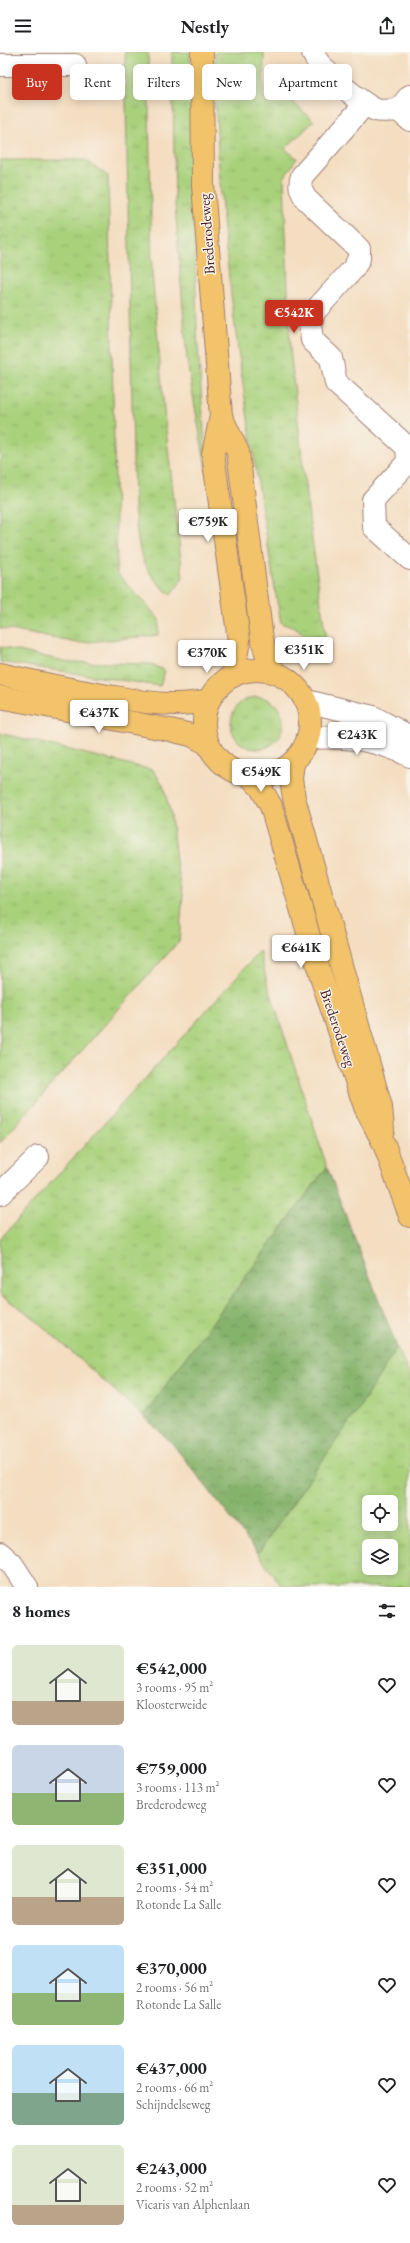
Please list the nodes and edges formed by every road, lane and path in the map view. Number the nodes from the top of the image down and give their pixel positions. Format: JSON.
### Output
{"nodes":[{"id":1,"x":202,"y":52,"type":"edge"},
{"id":2,"x":313,"y":52,"type":"edge"},
{"id":3,"x":70,"y":65,"type":"edge"},
{"id":4,"x":0,"y":66,"type":"edge"},
{"id":5,"x":365,"y":104,"type":"junction"},
{"id":6,"x":406,"y":109,"type":"edge"},
{"id":7,"x":221,"y":416,"type":"junction"},
{"id":8,"x":410,"y":559,"type":"edge"},
{"id":9,"x":275,"y":673,"type":"junction"},
{"id":10,"x":0,"y":674,"type":"edge"},
{"id":11,"x":233,"y":676,"type":"junction"},
{"id":12,"x":0,"y":697,"type":"edge"},
{"id":13,"x":209,"y":700,"type":"junction"},
{"id":14,"x":306,"y":701,"type":"junction"},
{"id":15,"x":410,"y":737,"type":"edge"},
{"id":16,"x":309,"y":738,"type":"junction"},
{"id":17,"x":208,"y":744,"type":"junction"},
{"id":18,"x":410,"y":756,"type":"edge"},
{"id":19,"x":293,"y":763,"type":"junction"},
{"id":20,"x":250,"y":776,"type":"junction"},
{"id":21,"x":384,"y":1144,"type":"junction"},
{"id":22,"x":38,"y":1157,"type":"dead end"},
{"id":23,"x":0,"y":1194,"type":"edge"},
{"id":24,"x":410,"y":1216,"type":"edge"},
{"id":25,"x":0,"y":1553,"type":"edge"},
{"id":26,"x":27,"y":1587,"type":"edge"}],
"edges":[{"from":1,"to":7,"type":"main road","name":"Brederodeweg"},
{"from":2,"to":5,"type":"street"},
{"from":3,"to":4,"type":"street"},
{"from":5,"to":6,"type":"street"},
{"from":5,"to":8,"type":"street"},
{"from":7,"to":9,"type":"main road","name":"Brederodeweg"},
{"from":7,"to":11,"type":"main road","name":"Brederodeweg"},
{"from":9,"to":11,"type":"main road"},
{"from":9,"to":14,"type":"main road"},
{"from":10,"to":13,"type":"main road"},
{"from":11,"to":13,"type":"main road"},
{"from":12,"to":17,"type":"main road"},
{"from":13,"to":17,"type":"main road"},
{"from":14,"to":15,"type":"street"},
{"from":14,"to":16,"type":"main road"},
{"from":16,"to":18,"type":"street"},
{"from":16,"to":19,"type":"main road"},
{"from":17,"to":20,"type":"main road"},
{"from":19,"to":20,"type":"main road"},
{"from":19,"to":21,"type":"main road","name":"Brederodeweg"},
{"from":20,"to":21,"type":"main road","name":"Brederodeweg"},
{"from":21,"to":24,"type":"main road","name":"Brederodeweg"},
{"from":22,"to":23,"type":"street"},
{"from":25,"to":26,"type":"street"}]}
